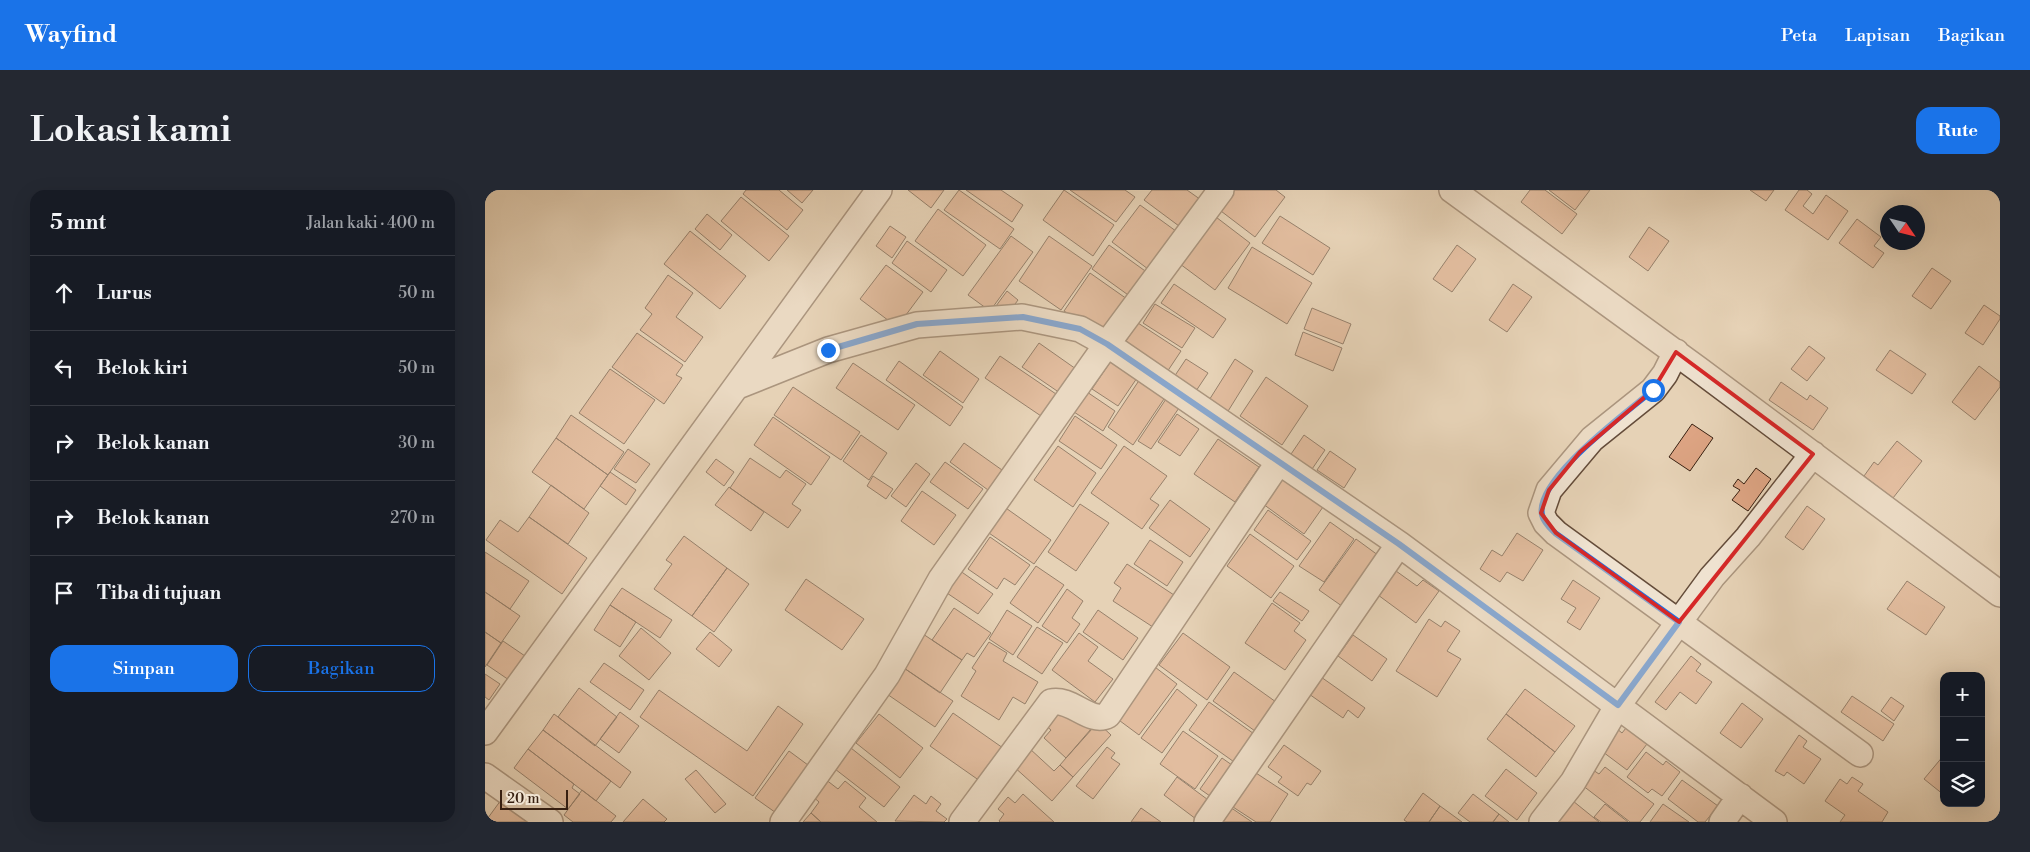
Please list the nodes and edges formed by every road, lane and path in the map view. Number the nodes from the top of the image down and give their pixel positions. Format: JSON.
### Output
{"nodes":[{"id":1,"x":879,"y":190,"type":"edge"},
{"id":2,"x":1221,"y":190,"type":"edge"},
{"id":3,"x":1452,"y":190,"type":"edge"},
{"id":4,"x":1107,"y":344,"type":"junction"},
{"id":5,"x":1676,"y":352,"type":"junction"},
{"id":6,"x":738,"y":386,"type":"junction"},
{"id":7,"x":1813,"y":454,"type":"junction"},
{"id":8,"x":1278,"y":463,"type":"junction"},
{"id":9,"x":1399,"y":544,"type":"junction"},
{"id":10,"x":2000,"y":594,"type":"edge"},
{"id":11,"x":1679,"y":622,"type":"junction"},
{"id":12,"x":1618,"y":705,"type":"junction"},
{"id":13,"x":493,"y":706,"type":"edge"},
{"id":14,"x":485,"y":732,"type":"edge"},
{"id":15,"x":1860,"y":754,"type":"dead end"},
{"id":16,"x":485,"y":776,"type":"edge"},
{"id":17,"x":1740,"y":796,"type":"junction"},
{"id":18,"x":550,"y":822,"type":"edge"},
{"id":19,"x":783,"y":822,"type":"edge"},
{"id":20,"x":962,"y":822,"type":"edge"},
{"id":21,"x":1207,"y":822,"type":"edge"},
{"id":22,"x":1542,"y":822,"type":"edge"},
{"id":23,"x":1722,"y":822,"type":"edge"},
{"id":24,"x":1774,"y":822,"type":"edge"}],
"edges":[{"from":1,"to":6,"type":"street"},
{"from":2,"to":4,"type":"street"},
{"from":3,"to":5,"type":"street"},
{"from":4,"to":6,"type":"street"},
{"from":4,"to":8,"type":"street"},
{"from":4,"to":19,"type":"street"},
{"from":5,"to":7,"type":"street"},
{"from":5,"to":11,"type":"street"},
{"from":6,"to":13,"type":"street"},
{"from":7,"to":10,"type":"street"},
{"from":7,"to":11,"type":"street"},
{"from":8,"to":9,"type":"street"},
{"from":8,"to":20,"type":"street"},
{"from":9,"to":12,"type":"street"},
{"from":9,"to":21,"type":"street"},
{"from":11,"to":12,"type":"street"},
{"from":11,"to":15,"type":"street"},
{"from":12,"to":17,"type":"street"},
{"from":12,"to":22,"type":"street"},
{"from":13,"to":14,"type":"street"},
{"from":16,"to":18,"type":"street"},
{"from":17,"to":23,"type":"street"},
{"from":17,"to":24,"type":"street"}]}
